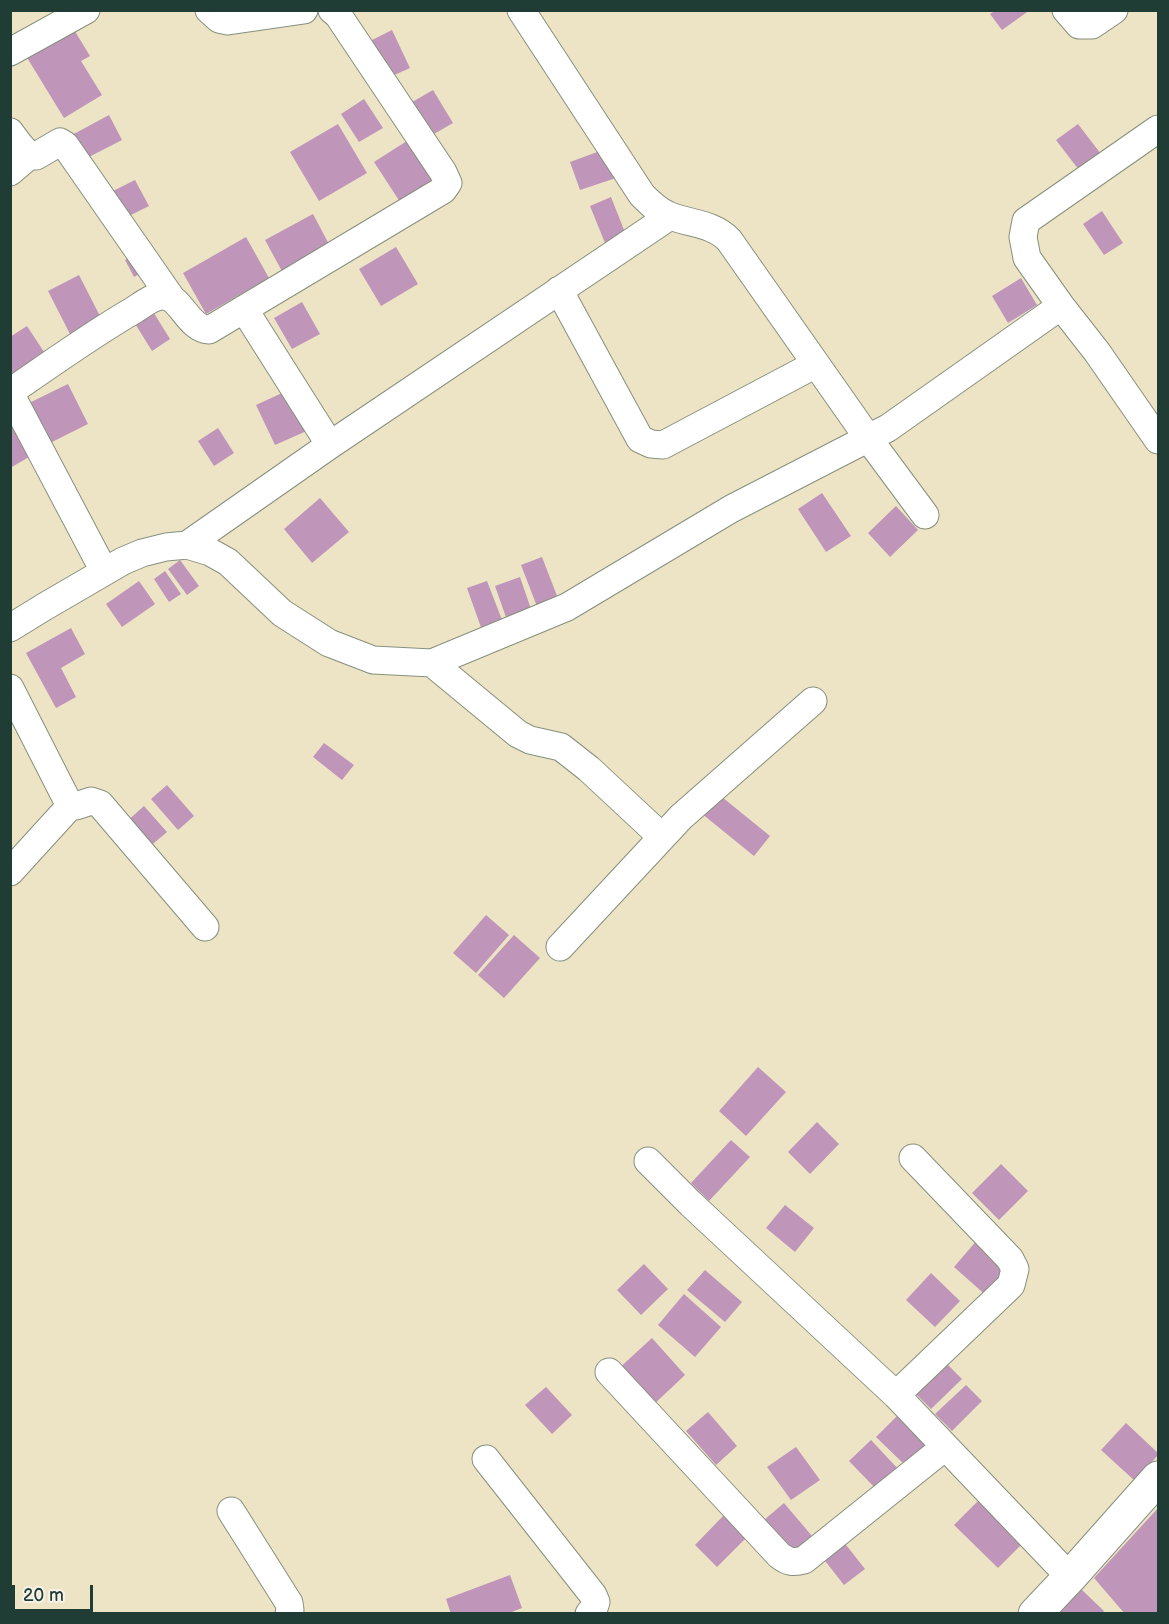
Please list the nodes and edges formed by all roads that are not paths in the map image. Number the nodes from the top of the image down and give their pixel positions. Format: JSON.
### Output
{"nodes":[{"id":1,"x":86,"y":10,"type":"edge"},
{"id":2,"x":209,"y":10,"type":"edge"},
{"id":3,"x":304,"y":10,"type":"edge"},
{"id":4,"x":332,"y":10,"type":"edge"},
{"id":5,"x":521,"y":10,"type":"edge"},
{"id":6,"x":1066,"y":10,"type":"edge"},
{"id":7,"x":1114,"y":10,"type":"edge"},
{"id":8,"x":10,"y":52,"type":"edge"},
{"id":9,"x":1158,"y":129,"type":"edge"},
{"id":10,"x":10,"y":132,"type":"edge"},
{"id":11,"x":20,"y":164,"type":"edge"},
{"id":12,"x":669,"y":216,"type":"junction"},
{"id":13,"x":559,"y":290,"type":"junction"},
{"id":14,"x":172,"y":299,"type":"junction"},
{"id":15,"x":1061,"y":306,"type":"junction"},
{"id":16,"x":244,"y":309,"type":"junction"},
{"id":17,"x":816,"y":364,"type":"junction"},
{"id":18,"x":10,"y":392,"type":"edge"},
{"id":19,"x":868,"y":438,"type":"junction"},
{"id":20,"x":1158,"y":440,"type":"edge"},
{"id":21,"x":330,"y":445,"type":"junction"},
{"id":22,"x":925,"y":515,"type":"dead end"},
{"id":23,"x":187,"y":545,"type":"junction"},
{"id":24,"x":104,"y":571,"type":"junction"},
{"id":25,"x":10,"y":628,"type":"edge"},
{"id":26,"x":432,"y":663,"type":"junction"},
{"id":27,"x":10,"y":688,"type":"edge"},
{"id":28,"x":813,"y":701,"type":"dead end"},
{"id":29,"x":72,"y":804,"type":"junction"},
{"id":30,"x":662,"y":837,"type":"junction"},
{"id":31,"x":10,"y":872,"type":"edge"},
{"id":32,"x":205,"y":927,"type":"dead end"},
{"id":33,"x":560,"y":947,"type":"dead end"},
{"id":34,"x":913,"y":1158,"type":"dead end"},
{"id":35,"x":648,"y":1161,"type":"dead end"},
{"id":36,"x":609,"y":1372,"type":"dead end"},
{"id":37,"x":896,"y":1395,"type":"junction"},
{"id":38,"x":945,"y":1447,"type":"junction"},
{"id":39,"x":486,"y":1459,"type":"dead end"},
{"id":40,"x":1158,"y":1478,"type":"edge"},
{"id":41,"x":231,"y":1511,"type":"dead end"},
{"id":42,"x":1070,"y":1577,"type":"junction"},
{"id":43,"x":289,"y":1614,"type":"edge"},
{"id":44,"x":590,"y":1614,"type":"edge"},
{"id":45,"x":1035,"y":1614,"type":"edge"}],
"edges":[{"from":1,"to":8,"type":"street"},
{"from":2,"to":3,"type":"street"},
{"from":4,"to":16,"type":"street"},
{"from":5,"to":12,"type":"street"},
{"from":6,"to":7,"type":"street"},
{"from":9,"to":15,"type":"street"},
{"from":10,"to":11,"type":"street"},
{"from":11,"to":14,"type":"street"},
{"from":12,"to":13,"type":"street"},
{"from":12,"to":17,"type":"street"},
{"from":13,"to":17,"type":"street"},
{"from":13,"to":21,"type":"street"},
{"from":14,"to":16,"type":"street"},
{"from":14,"to":18,"type":"street"},
{"from":15,"to":19,"type":"street"},
{"from":15,"to":20,"type":"street"},
{"from":16,"to":21,"type":"street"},
{"from":17,"to":19,"type":"street"},
{"from":18,"to":24,"type":"street"},
{"from":19,"to":22,"type":"street"},
{"from":19,"to":26,"type":"street"},
{"from":21,"to":23,"type":"street"},
{"from":23,"to":24,"type":"street"},
{"from":23,"to":26,"type":"street"},
{"from":24,"to":25,"type":"street"},
{"from":26,"to":30,"type":"street"},
{"from":27,"to":29,"type":"street"},
{"from":28,"to":30,"type":"street"},
{"from":29,"to":31,"type":"street"},
{"from":29,"to":32,"type":"street"},
{"from":30,"to":33,"type":"street"},
{"from":34,"to":37,"type":"street"},
{"from":35,"to":37,"type":"street"},
{"from":36,"to":38,"type":"street"},
{"from":37,"to":38,"type":"street"},
{"from":38,"to":42,"type":"street"},
{"from":39,"to":44,"type":"street"},
{"from":40,"to":42,"type":"street"},
{"from":41,"to":43,"type":"street"},
{"from":42,"to":45,"type":"street"}]}
